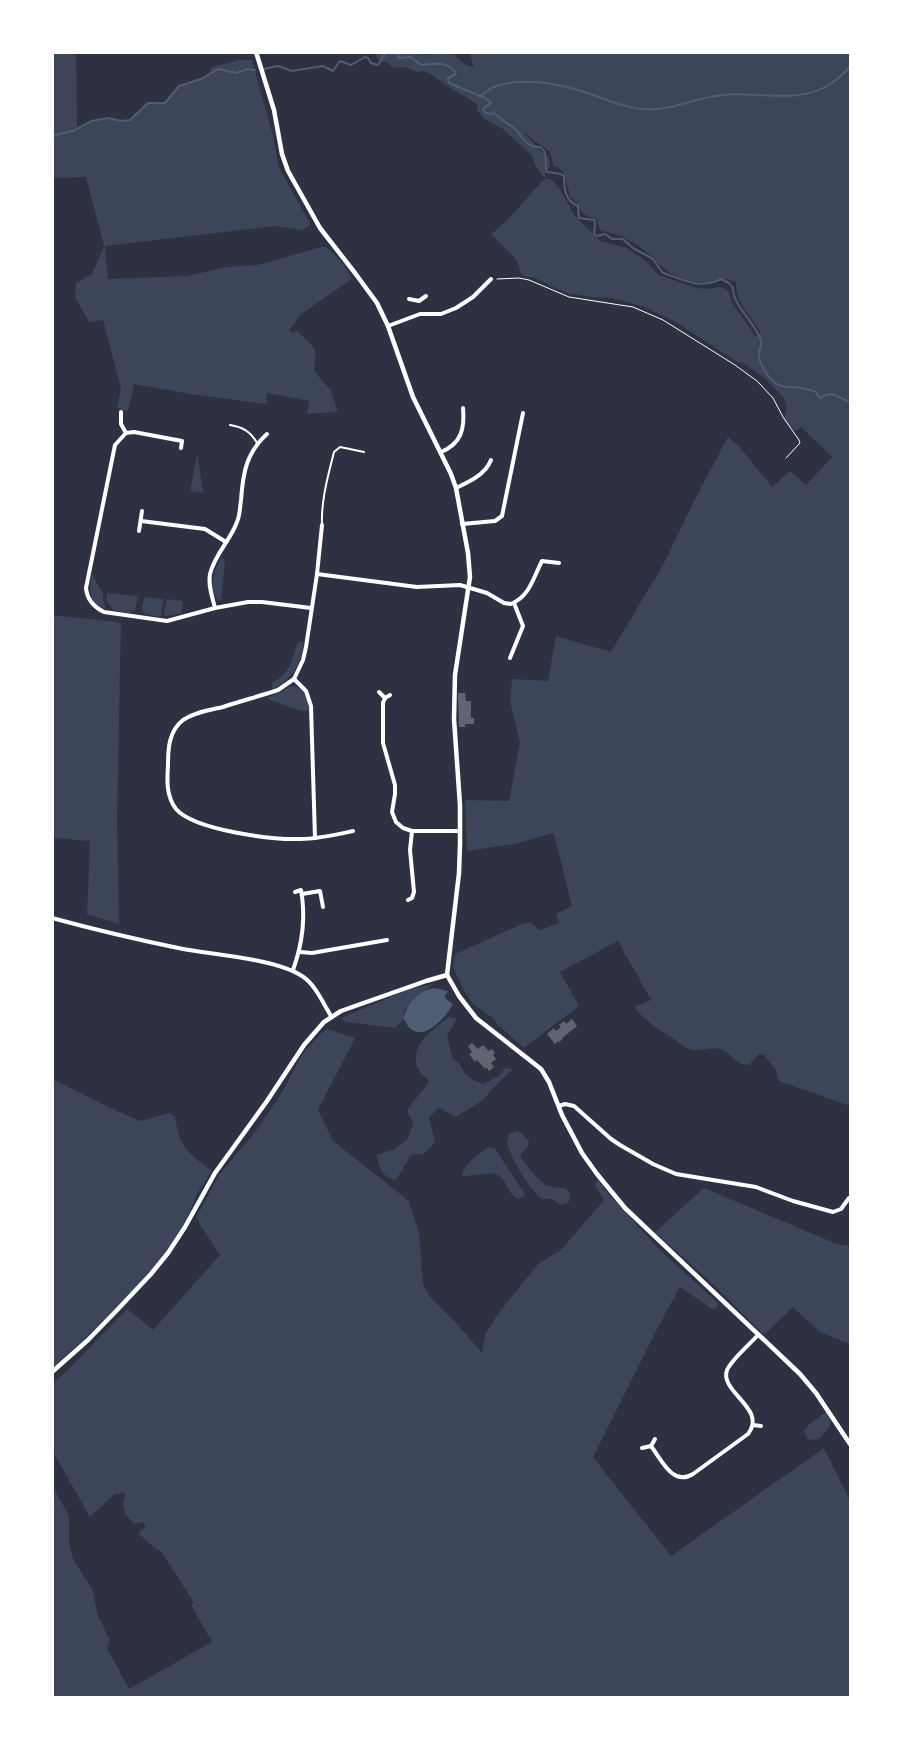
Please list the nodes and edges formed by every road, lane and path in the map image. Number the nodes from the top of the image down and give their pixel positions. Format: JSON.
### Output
{"nodes":[{"id":1,"x":256,"y":52,"type":"edge"},
{"id":2,"x":491,"y":279,"type":"joint"},
{"id":3,"x":426,"y":296,"type":"dead end"},
{"id":4,"x":409,"y":299,"type":"dead end"},
{"id":5,"x":419,"y":301,"type":"junction"},
{"id":6,"x":420,"y":314,"type":"junction"},
{"id":7,"x":388,"y":326,"type":"junction"},
{"id":8,"x":463,"y":408,"type":"dead end"},
{"id":9,"x":121,"y":412,"type":"dead end"},
{"id":10,"x":523,"y":413,"type":"dead end"},
{"id":11,"x":230,"y":425,"type":"dead end"},
{"id":12,"x":126,"y":432,"type":"junction"},
{"id":13,"x":184,"y":434,"type":"dead end"},
{"id":14,"x":267,"y":434,"type":"dead end"},
{"id":15,"x":182,"y":441,"type":"junction"},
{"id":16,"x":257,"y":443,"type":"junction"},
{"id":17,"x":181,"y":448,"type":"dead end"},
{"id":18,"x":364,"y":452,"type":"dead end"},
{"id":19,"x":440,"y":452,"type":"junction"},
{"id":20,"x":786,"y":458,"type":"dead end"},
{"id":21,"x":491,"y":460,"type":"dead end"},
{"id":22,"x":456,"y":488,"type":"junction"},
{"id":23,"x":142,"y":511,"type":"dead end"},
{"id":24,"x":141,"y":521,"type":"junction"},
{"id":25,"x":462,"y":524,"type":"junction"},
{"id":26,"x":322,"y":525,"type":"joint"},
{"id":27,"x":139,"y":531,"type":"dead end"},
{"id":28,"x":226,"y":542,"type":"junction"},
{"id":29,"x":558,"y":563,"type":"dead end"},
{"id":30,"x":317,"y":574,"type":"junction"},
{"id":31,"x":470,"y":588,"type":"junction"},
{"id":32,"x":514,"y":603,"type":"junction"},
{"id":33,"x":215,"y":608,"type":"junction"},
{"id":34,"x":311,"y":608,"type":"junction"},
{"id":35,"x":510,"y":658,"type":"dead end"},
{"id":36,"x":294,"y":679,"type":"junction"},
{"id":37,"x":379,"y":692,"type":"dead end"},
{"id":38,"x":390,"y":695,"type":"dead end"},
{"id":39,"x":385,"y":698,"type":"junction"},
{"id":40,"x":460,"y":830,"type":"junction"},
{"id":41,"x":353,"y":831,"type":"dead end"},
{"id":42,"x":412,"y":832,"type":"junction"},
{"id":43,"x":315,"y":838,"type":"junction"},
{"id":44,"x":294,"y":892,"type":"dead end"},
{"id":45,"x":302,"y":894,"type":"junction"},
{"id":46,"x":408,"y":900,"type":"dead end"},
{"id":47,"x":323,"y":906,"type":"dead end"},
{"id":48,"x":52,"y":918,"type":"edge"},
{"id":49,"x":387,"y":940,"type":"dead end"},
{"id":50,"x":300,"y":952,"type":"junction"},
{"id":51,"x":293,"y":970,"type":"junction"},
{"id":52,"x":447,"y":975,"type":"junction"},
{"id":53,"x":331,"y":1016,"type":"junction"},
{"id":54,"x":559,"y":1106,"type":"junction"},
{"id":55,"x":849,"y":1198,"type":"dead end"},
{"id":56,"x":758,"y":1335,"type":"junction"},
{"id":57,"x":52,"y":1372,"type":"edge"},
{"id":58,"x":753,"y":1425,"type":"junction"},
{"id":59,"x":761,"y":1426,"type":"dead end"},
{"id":60,"x":655,"y":1439,"type":"dead end"},
{"id":61,"x":850,"y":1444,"type":"edge"},
{"id":62,"x":651,"y":1446,"type":"junction"},
{"id":63,"x":642,"y":1448,"type":"dead end"}],
"edges":[{"from":1,"to":7,"type":"street"},
{"from":2,"to":6,"type":"street"},
{"from":2,"to":20,"type":"path"},
{"from":3,"to":5,"type":"street"},
{"from":4,"to":5,"type":"street"},
{"from":5,"to":6,"type":"street"},
{"from":6,"to":7,"type":"street"},
{"from":7,"to":19,"type":"street"},
{"from":8,"to":19,"type":"street"},
{"from":9,"to":12,"type":"street"},
{"from":10,"to":25,"type":"street"},
{"from":11,"to":16,"type":"lane"},
{"from":12,"to":15,"type":"street"},
{"from":12,"to":33,"type":"street"},
{"from":13,"to":15,"type":"street"},
{"from":14,"to":16,"type":"street"},
{"from":15,"to":17,"type":"street"},
{"from":16,"to":28,"type":"street"},
{"from":18,"to":26,"type":"lane"},
{"from":19,"to":22,"type":"street"},
{"from":21,"to":22,"type":"street"},
{"from":22,"to":25,"type":"street"},
{"from":23,"to":24,"type":"street"},
{"from":24,"to":27,"type":"street"},
{"from":24,"to":28,"type":"street"},
{"from":25,"to":31,"type":"street"},
{"from":26,"to":30,"type":"street"},
{"from":28,"to":33,"type":"street"},
{"from":29,"to":32,"type":"street"},
{"from":30,"to":31,"type":"street"},
{"from":30,"to":34,"type":"street"},
{"from":31,"to":32,"type":"street"},
{"from":31,"to":40,"type":"street"},
{"from":32,"to":35,"type":"street"},
{"from":33,"to":34,"type":"street"},
{"from":34,"to":36,"type":"street"},
{"from":36,"to":43,"type":"street"},
{"from":36,"to":43,"type":"street"},
{"from":37,"to":39,"type":"street"},
{"from":38,"to":39,"type":"street"},
{"from":39,"to":42,"type":"street"},
{"from":40,"to":42,"type":"street"},
{"from":40,"to":52,"type":"street"},
{"from":41,"to":43,"type":"street"},
{"from":42,"to":46,"type":"street"},
{"from":44,"to":45,"type":"street"},
{"from":45,"to":47,"type":"street"},
{"from":45,"to":50,"type":"street"},
{"from":48,"to":51,"type":"street"},
{"from":49,"to":50,"type":"street"},
{"from":50,"to":51,"type":"street"},
{"from":51,"to":53,"type":"street"},
{"from":52,"to":53,"type":"street"},
{"from":52,"to":54,"type":"street"},
{"from":53,"to":57,"type":"street"},
{"from":54,"to":55,"type":"street"},
{"from":54,"to":56,"type":"street"},
{"from":56,"to":58,"type":"street"},
{"from":56,"to":61,"type":"street"},
{"from":58,"to":59,"type":"street"},
{"from":58,"to":62,"type":"street"},
{"from":60,"to":62,"type":"street"},
{"from":62,"to":63,"type":"street"}]}
